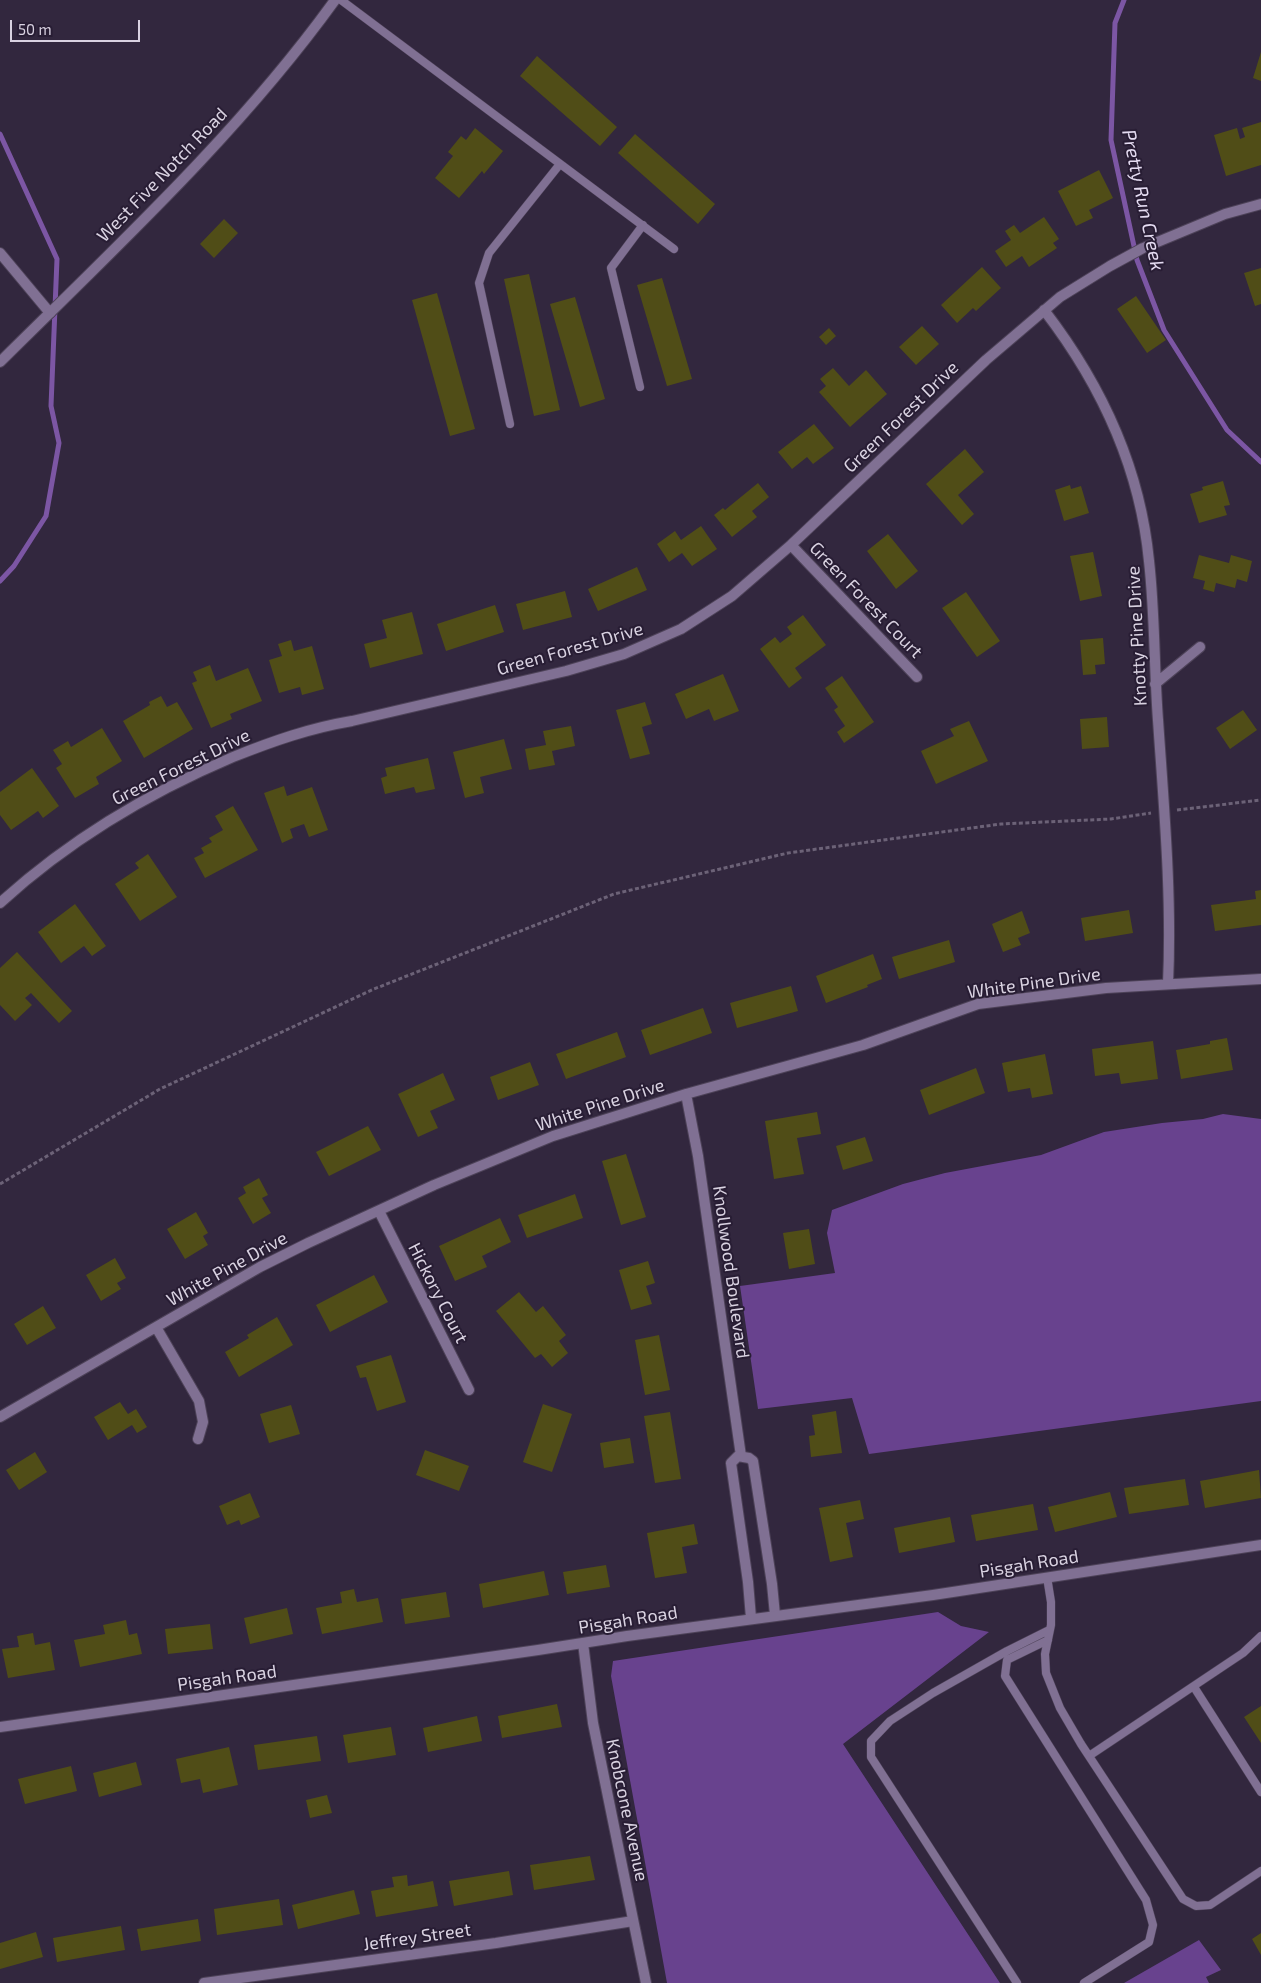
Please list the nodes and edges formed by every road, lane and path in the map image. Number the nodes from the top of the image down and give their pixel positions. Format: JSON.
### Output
{"nodes":[{"id":1,"x":335,"y":0,"type":"edge"},
{"id":2,"x":341,"y":0,"type":"edge"},
{"id":3,"x":560,"y":164,"type":"junction"},
{"id":4,"x":1261,"y":204,"type":"edge"},
{"id":5,"x":642,"y":225,"type":"junction"},
{"id":6,"x":674,"y":249,"type":"dead end"},
{"id":7,"x":0,"y":253,"type":"edge"},
{"id":8,"x":1044,"y":310,"type":"junction"},
{"id":9,"x":50,"y":313,"type":"junction"},
{"id":10,"x":0,"y":362,"type":"edge"},
{"id":11,"x":640,"y":388,"type":"dead end"},
{"id":12,"x":510,"y":424,"type":"dead end"},
{"id":13,"x":791,"y":544,"type":"junction"},
{"id":14,"x":1200,"y":647,"type":"dead end"},
{"id":15,"x":917,"y":677,"type":"dead end"},
{"id":16,"x":1155,"y":684,"type":"junction"},
{"id":17,"x":1261,"y":800,"type":"edge"},
{"id":18,"x":1180,"y":810,"type":"dead end"},
{"id":19,"x":1153,"y":813,"type":"dead end"},
{"id":20,"x":1,"y":901,"type":"edge"},
{"id":21,"x":1261,"y":979,"type":"edge"},
{"id":22,"x":1168,"y":984,"type":"junction"},
{"id":23,"x":686,"y":1094,"type":"junction"},
{"id":24,"x":0,"y":1184,"type":"edge"},
{"id":25,"x":378,"y":1211,"type":"junction"},
{"id":26,"x":156,"y":1327,"type":"junction"},
{"id":27,"x":469,"y":1390,"type":"dead end"},
{"id":28,"x":0,"y":1417,"type":"edge"},
{"id":29,"x":198,"y":1439,"type":"dead end"},
{"id":30,"x":741,"y":1456,"type":"junction"},
{"id":31,"x":1261,"y":1545,"type":"edge"},
{"id":32,"x":1047,"y":1577,"type":"junction"},
{"id":33,"x":775,"y":1615,"type":"junction"},
{"id":34,"x":751,"y":1618,"type":"junction"},
{"id":35,"x":1050,"y":1630,"type":"junction"},
{"id":36,"x":1261,"y":1636,"type":"edge"},
{"id":37,"x":1048,"y":1640,"type":"junction"},
{"id":38,"x":583,"y":1643,"type":"junction"},
{"id":39,"x":1194,"y":1688,"type":"junction"},
{"id":40,"x":0,"y":1727,"type":"edge"},
{"id":41,"x":1089,"y":1756,"type":"junction"},
{"id":42,"x":1261,"y":1792,"type":"edge"},
{"id":43,"x":1261,"y":1871,"type":"edge"},
{"id":44,"x":634,"y":1921,"type":"junction"},
{"id":45,"x":204,"y":1983,"type":"edge"},
{"id":46,"x":646,"y":1983,"type":"edge"},
{"id":47,"x":1017,"y":1983,"type":"edge"},
{"id":48,"x":1084,"y":1983,"type":"edge"}],
"edges":[{"from":1,"to":9,"type":"street","name":"West Five Notch Road"},
{"from":2,"to":3,"type":"lane"},
{"from":3,"to":5,"type":"lane"},
{"from":3,"to":12,"type":"lane"},
{"from":4,"to":8,"type":"street","name":"Green Forest Drive"},
{"from":5,"to":6,"type":"lane"},
{"from":5,"to":11,"type":"lane"},
{"from":7,"to":9,"type":"street"},
{"from":8,"to":13,"type":"street","name":"Green Forest Drive"},
{"from":8,"to":16,"type":"street","name":"Knotty Pine Drive"},
{"from":9,"to":10,"type":"street","name":"West Five Notch Road"},
{"from":13,"to":15,"type":"street","name":"Green Forest Court"},
{"from":13,"to":20,"type":"street","name":"Green Forest Drive"},
{"from":14,"to":16,"type":"street"},
{"from":16,"to":22,"type":"street","name":"Knotty Pine Drive"},
{"from":17,"to":18,"type":"path"},
{"from":19,"to":24,"type":"path"},
{"from":21,"to":22,"type":"street","name":"White Pine Drive"},
{"from":22,"to":23,"type":"street","name":"White Pine Drive"},
{"from":23,"to":25,"type":"street","name":"White Pine Drive"},
{"from":23,"to":30,"type":"street","name":"Knollwood Boulevard"},
{"from":25,"to":26,"type":"street","name":"White Pine Drive"},
{"from":25,"to":27,"type":"street","name":"Hickory Court"},
{"from":26,"to":28,"type":"street","name":"White Pine Drive"},
{"from":26,"to":29,"type":"street"},
{"from":30,"to":33,"type":"street"},
{"from":30,"to":34,"type":"street"},
{"from":31,"to":32,"type":"street","name":"Pisgah Road"},
{"from":32,"to":33,"type":"street","name":"Pisgah Road"},
{"from":32,"to":35,"type":"lane"},
{"from":33,"to":34,"type":"street","name":"Pisgah Road"},
{"from":34,"to":38,"type":"street","name":"Pisgah Road"},
{"from":35,"to":37,"type":"lane"},
{"from":35,"to":47,"type":"lane"},
{"from":36,"to":39,"type":"lane"},
{"from":37,"to":41,"type":"lane"},
{"from":37,"to":48,"type":"lane"},
{"from":38,"to":40,"type":"street","name":"Pisgah Road"},
{"from":38,"to":44,"type":"street","name":"Knobcone Avenue"},
{"from":39,"to":41,"type":"lane"},
{"from":39,"to":42,"type":"lane"},
{"from":41,"to":43,"type":"lane"},
{"from":44,"to":45,"type":"street","name":"Jeffrey Street"},
{"from":44,"to":46,"type":"street","name":"Knobcone Avenue"}]}
